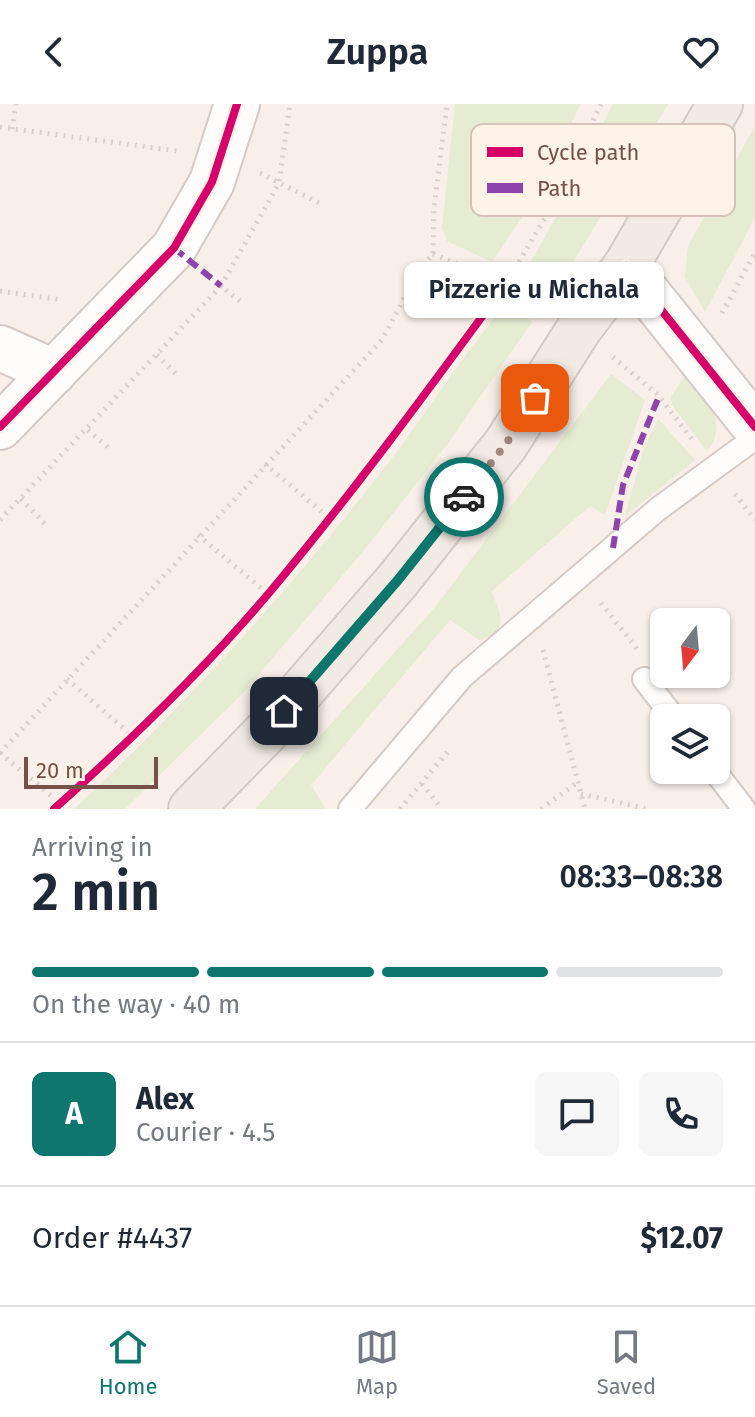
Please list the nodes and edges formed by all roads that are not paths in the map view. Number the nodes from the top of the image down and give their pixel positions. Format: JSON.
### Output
{"nodes":[{"id":1,"x":237,"y":104,"type":"edge"},
{"id":2,"x":720,"y":104,"type":"edge"},
{"id":3,"x":708,"y":124,"type":"edge"},
{"id":4,"x":655,"y":216,"type":"edge"},
{"id":5,"x":626,"y":266,"type":"junction"},
{"id":6,"x":0,"y":348,"type":"edge"},
{"id":7,"x":54,"y":372,"type":"junction"},
{"id":8,"x":0,"y":427,"type":"edge"},
{"id":9,"x":755,"y":427,"type":"edge"},
{"id":10,"x":755,"y":438,"type":"edge"},
{"id":11,"x":644,"y":679,"type":"road end"},
{"id":12,"x":663,"y":704,"type":"edge"},
{"id":13,"x":725,"y":784,"type":"edge"},
{"id":14,"x":191,"y":809,"type":"edge"},
{"id":15,"x":350,"y":809,"type":"edge"},
{"id":16,"x":744,"y":809,"type":"edge"}],
"edges":[{"from":1,"to":7,"type":"street"},
{"from":2,"to":3,"type":"main road"},
{"from":4,"to":5,"type":"main road"},
{"from":5,"to":9,"type":"street"},
{"from":5,"to":14,"type":"main road"},
{"from":6,"to":7,"type":"street"},
{"from":7,"to":8,"type":"street"},
{"from":10,"to":15,"type":"lane"},
{"from":11,"to":12,"type":"lane"},
{"from":13,"to":16,"type":"lane"}]}
